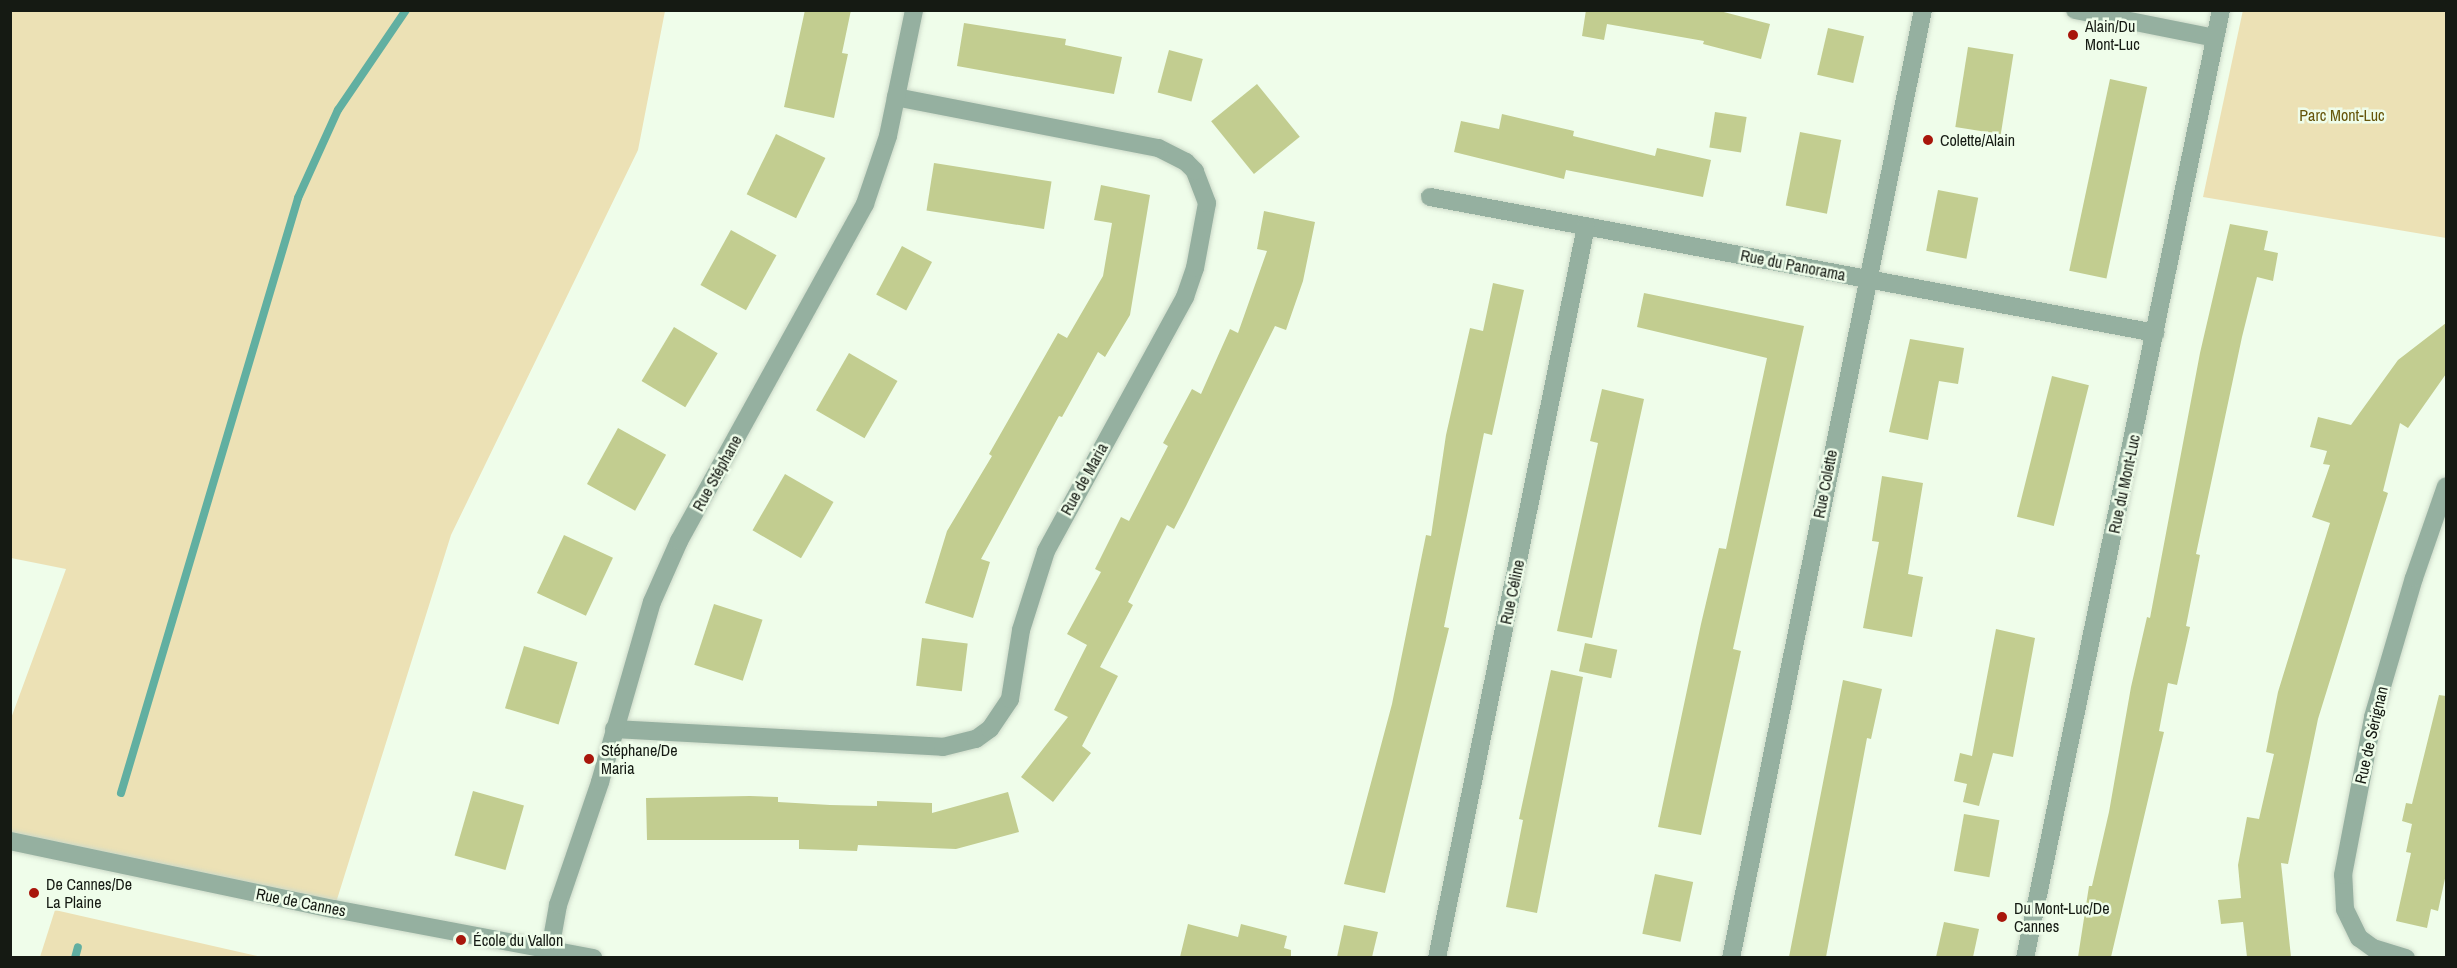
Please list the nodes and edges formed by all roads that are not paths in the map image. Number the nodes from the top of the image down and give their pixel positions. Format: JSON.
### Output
{"nodes":[{"id":1,"x":914,"y":10,"type":"edge"},
{"id":2,"x":1923,"y":10,"type":"edge"},
{"id":3,"x":2074,"y":10,"type":"edge"},
{"id":4,"x":2221,"y":10,"type":"edge"},
{"id":5,"x":2215,"y":38,"type":"junction"},
{"id":6,"x":896,"y":97,"type":"junction"},
{"id":7,"x":1430,"y":197,"type":"dead end"},
{"id":8,"x":1586,"y":226,"type":"junction"},
{"id":9,"x":1866,"y":279,"type":"junction"},
{"id":10,"x":2155,"y":333,"type":"junction"},
{"id":11,"x":2446,"y":486,"type":"edge"},
{"id":12,"x":614,"y":729,"type":"junction"},
{"id":13,"x":10,"y":841,"type":"edge"},
{"id":14,"x":550,"y":950,"type":"junction"},
{"id":15,"x":593,"y":957,"type":"edge"},
{"id":16,"x":1437,"y":957,"type":"edge"},
{"id":17,"x":1731,"y":957,"type":"edge"},
{"id":18,"x":2025,"y":957,"type":"edge"},
{"id":19,"x":2406,"y":957,"type":"edge"}],
"edges":[{"from":1,"to":6,"type":"street","name":"Rue Stéphane"},
{"from":2,"to":9,"type":"street","name":"Rue Colette"},
{"from":3,"to":5,"type":"street"},
{"from":4,"to":5,"type":"street","name":"Rue du Mont-Luc"},
{"from":5,"to":10,"type":"street","name":"Rue du Mont-Luc"},
{"from":6,"to":12,"type":"street","name":"Rue Stéphane"},
{"from":6,"to":12,"type":"street","name":"Rue de Maria"},
{"from":7,"to":8,"type":"street","name":"Rue du Panorama"},
{"from":8,"to":9,"type":"street","name":"Rue du Panorama"},
{"from":8,"to":16,"type":"street","name":"Rue Céline"},
{"from":9,"to":10,"type":"street","name":"Rue du Panorama"},
{"from":9,"to":17,"type":"street","name":"Rue Colette"},
{"from":10,"to":18,"type":"street","name":"Rue du Mont-Luc"},
{"from":11,"to":19,"type":"street","name":"Rue de Sérignan"},
{"from":12,"to":14,"type":"street","name":"Rue Stéphane"},
{"from":13,"to":14,"type":"street","name":"Rue de Cannes"},
{"from":14,"to":15,"type":"street","name":"Rue de Cannes"}]}
